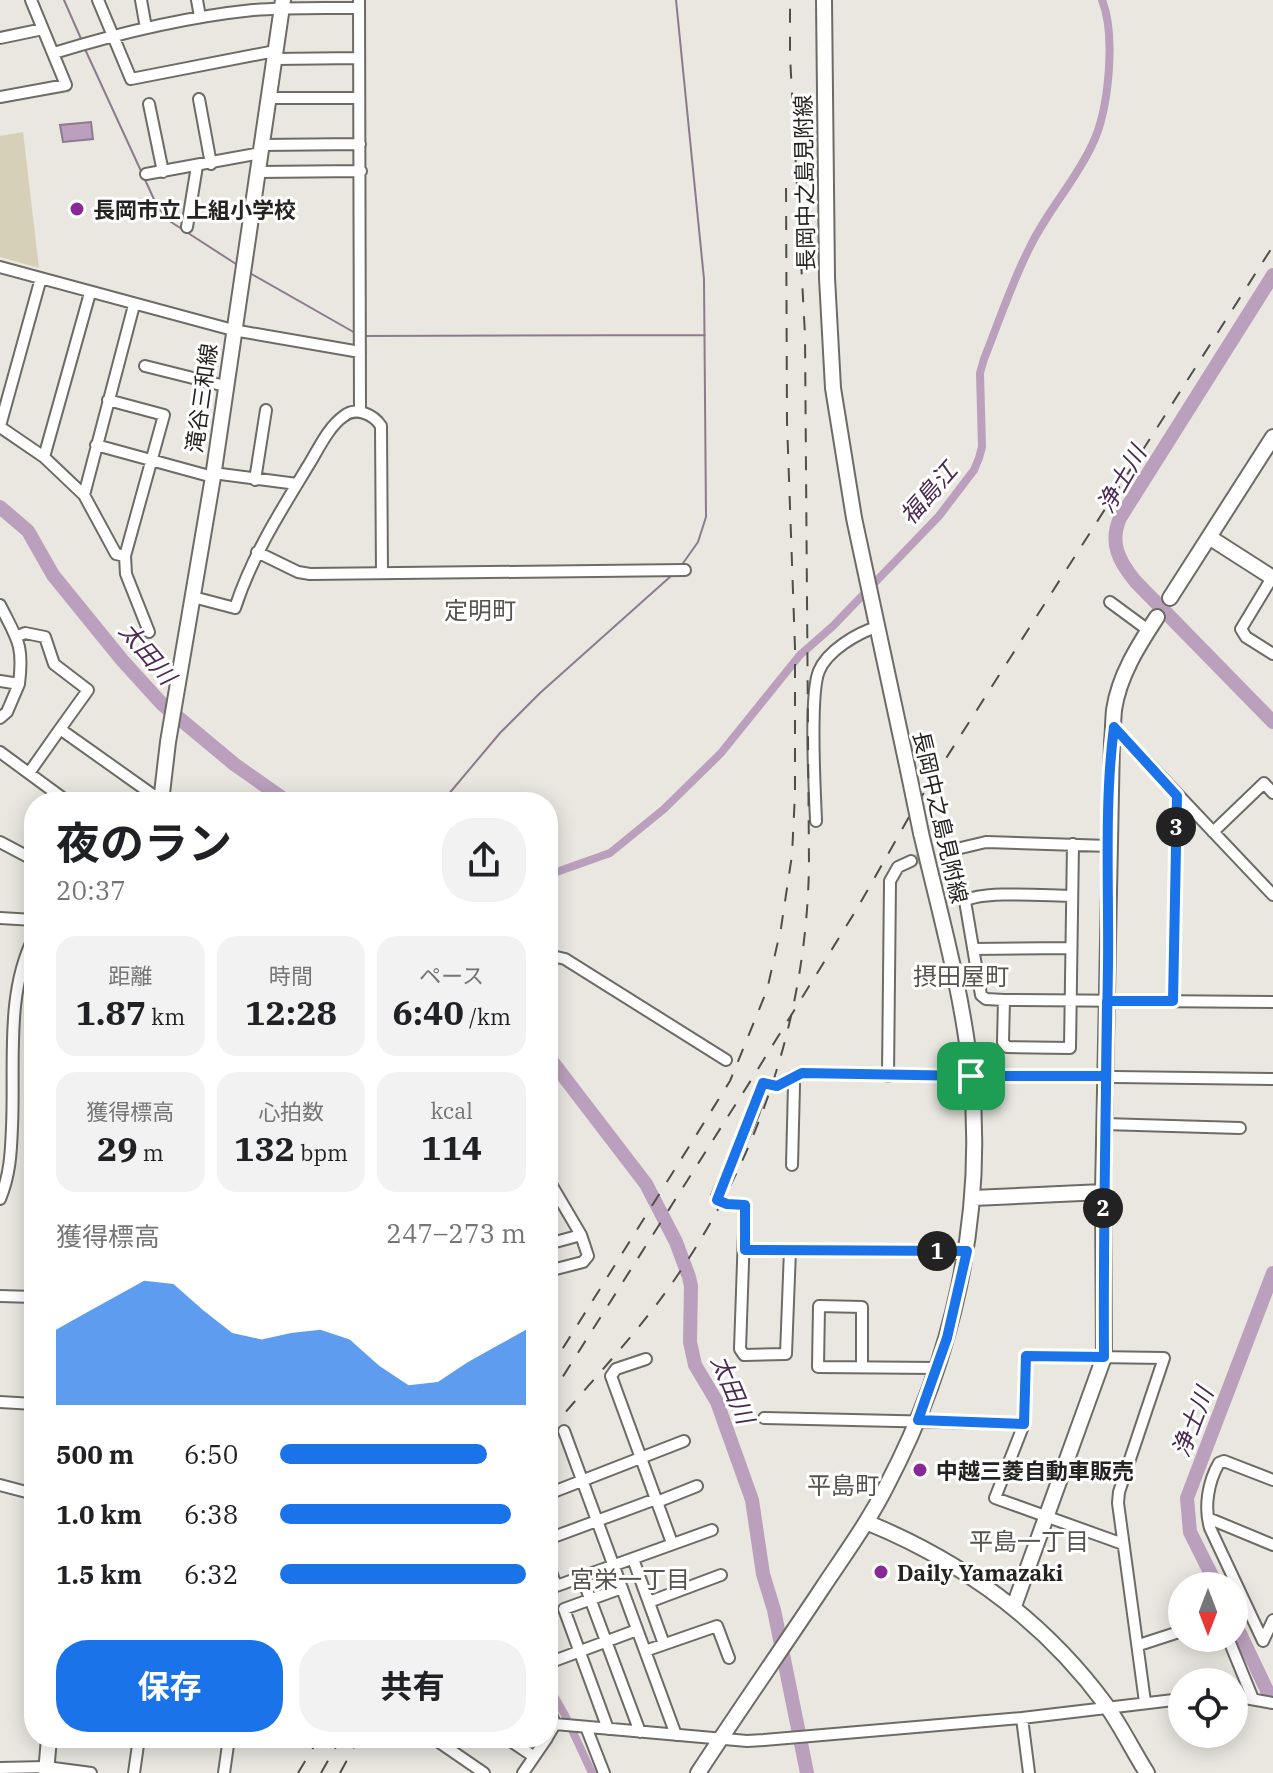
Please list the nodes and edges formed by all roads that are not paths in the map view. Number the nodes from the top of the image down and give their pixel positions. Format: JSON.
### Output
{"nodes":[{"id":1,"x":31,"y":0,"type":"edge"},
{"id":2,"x":98,"y":0,"type":"edge"},
{"id":3,"x":141,"y":0,"type":"edge"},
{"id":4,"x":197,"y":0,"type":"edge"},
{"id":5,"x":824,"y":0,"type":"edge"},
{"id":6,"x":282,"y":4,"type":"edge"},
{"id":7,"x":359,"y":4,"type":"edge"},
{"id":8,"x":252,"y":5,"type":"edge"},
{"id":9,"x":200,"y":17,"type":"junction"},
{"id":10,"x":146,"y":28,"type":"junction"},
{"id":11,"x":43,"y":29,"type":"junction"},
{"id":12,"x":113,"y":35,"type":"junction"},
{"id":13,"x":0,"y":38,"type":"edge"},
{"id":14,"x":54,"y":53,"type":"junction"},
{"id":15,"x":275,"y":55,"type":"junction"},
{"id":16,"x":359,"y":58,"type":"junction"},
{"id":17,"x":0,"y":97,"type":"edge"},
{"id":18,"x":269,"y":98,"type":"junction"},
{"id":19,"x":359,"y":98,"type":"junction"},
{"id":20,"x":199,"y":99,"type":"dead end"},
{"id":21,"x":149,"y":104,"type":"dead end"},
{"id":22,"x":360,"y":144,"type":"junction"},
{"id":23,"x":261,"y":149,"type":"junction"},
{"id":24,"x":211,"y":164,"type":"junction"},
{"id":25,"x":197,"y":166,"type":"junction"},
{"id":26,"x":361,"y":171,"type":"junction"},
{"id":27,"x":163,"y":172,"type":"junction"},
{"id":28,"x":257,"y":172,"type":"junction"},
{"id":29,"x":146,"y":174,"type":"dead end"},
{"id":30,"x":187,"y":227,"type":"dead end"},
{"id":31,"x":0,"y":267,"type":"edge"},
{"id":32,"x":41,"y":278,"type":"junction"},
{"id":33,"x":90,"y":293,"type":"junction"},
{"id":34,"x":134,"y":305,"type":"junction"},
{"id":35,"x":233,"y":330,"type":"junction"},
{"id":36,"x":360,"y":352,"type":"junction"},
{"id":37,"x":145,"y":366,"type":"dead end"},
{"id":38,"x":225,"y":386,"type":"junction"},
{"id":39,"x":108,"y":400,"type":"junction"},
{"id":40,"x":266,"y":410,"type":"dead end"},
{"id":41,"x":360,"y":412,"type":"junction"},
{"id":42,"x":0,"y":427,"type":"edge"},
{"id":43,"x":1273,"y":437,"type":"edge"},
{"id":44,"x":96,"y":445,"type":"junction"},
{"id":45,"x":44,"y":457,"type":"junction"},
{"id":46,"x":152,"y":460,"type":"junction"},
{"id":47,"x":213,"y":475,"type":"junction"},
{"id":48,"x":255,"y":480,"type":"junction"},
{"id":49,"x":297,"y":484,"type":"junction"},
{"id":50,"x":84,"y":495,"type":"junction"},
{"id":51,"x":1209,"y":537,"type":"junction"},
{"id":52,"x":257,"y":552,"type":"junction"},
{"id":53,"x":125,"y":556,"type":"junction"},
{"id":54,"x":685,"y":570,"type":"dead end"},
{"id":55,"x":382,"y":573,"type":"junction"},
{"id":56,"x":1273,"y":577,"type":"edge"},
{"id":57,"x":193,"y":597,"type":"junction"},
{"id":58,"x":1170,"y":598,"type":"joint"},
{"id":59,"x":1110,"y":602,"type":"dead end"},
{"id":60,"x":0,"y":605,"type":"edge"},
{"id":61,"x":876,"y":621,"type":"junction"},
{"id":62,"x":1153,"y":624,"type":"junction"},
{"id":63,"x":9,"y":631,"type":"edge"},
{"id":64,"x":149,"y":632,"type":"dead end"},
{"id":65,"x":1273,"y":654,"type":"edge"},
{"id":66,"x":0,"y":681,"type":"edge"},
{"id":67,"x":19,"y":684,"type":"junction"},
{"id":68,"x":0,"y":718,"type":"edge"},
{"id":69,"x":1114,"y":727,"type":"junction"},
{"id":70,"x":60,"y":729,"type":"junction"},
{"id":71,"x":0,"y":752,"type":"edge"},
{"id":72,"x":29,"y":773,"type":"junction"},
{"id":73,"x":55,"y":792,"type":"edge"},
{"id":74,"x":149,"y":792,"type":"edge"},
{"id":75,"x":165,"y":792,"type":"edge"},
{"id":76,"x":1273,"y":793,"type":"edge"},
{"id":77,"x":1177,"y":796,"type":"junction"},
{"id":78,"x":816,"y":821,"type":"dead end"},
{"id":79,"x":1213,"y":832,"type":"junction"},
{"id":80,"x":0,"y":842,"type":"edge"},
{"id":81,"x":1073,"y":844,"type":"junction"},
{"id":82,"x":1109,"y":846,"type":"junction"},
{"id":83,"x":948,"y":851,"type":"tunnel mouth"},
{"id":84,"x":24,"y":855,"type":"edge"},
{"id":85,"x":911,"y":861,"type":"tunnel mouth"},
{"id":86,"x":1273,"y":895,"type":"edge"},
{"id":87,"x":1072,"y":896,"type":"junction"},
{"id":88,"x":0,"y":918,"type":"edge"},
{"id":89,"x":24,"y":919,"type":"edge"},
{"id":90,"x":1071,"y":948,"type":"junction"},
{"id":91,"x":973,"y":949,"type":"junction"},
{"id":92,"x":558,"y":957,"type":"edge"},
{"id":93,"x":24,"y":959,"type":"edge"},
{"id":94,"x":1071,"y":999,"type":"junction"},
{"id":95,"x":1004,"y":1000,"type":"junction"},
{"id":96,"x":1107,"y":1001,"type":"junction"},
{"id":97,"x":1173,"y":1001,"type":"junction"},
{"id":98,"x":1273,"y":1002,"type":"edge"},
{"id":99,"x":726,"y":1060,"type":"dead end"},
{"id":100,"x":888,"y":1076,"type":"junction"},
{"id":101,"x":971,"y":1076,"type":"junction"},
{"id":102,"x":1106,"y":1076,"type":"junction"},
{"id":103,"x":792,"y":1077,"type":"junction"},
{"id":104,"x":1273,"y":1079,"type":"edge"},
{"id":105,"x":1104,"y":1124,"type":"junction"},
{"id":106,"x":1240,"y":1128,"type":"dead end"},
{"id":107,"x":792,"y":1165,"type":"dead end"},
{"id":108,"x":1103,"y":1192,"type":"junction"},
{"id":109,"x":973,"y":1198,"type":"junction"},
{"id":110,"x":0,"y":1199,"type":"edge"},
{"id":111,"x":558,"y":1202,"type":"edge"},
{"id":112,"x":581,"y":1235,"type":"junction"},
{"id":113,"x":558,"y":1241,"type":"edge"},
{"id":114,"x":745,"y":1250,"type":"junction"},
{"id":115,"x":790,"y":1250,"type":"junction"},
{"id":116,"x":967,"y":1251,"type":"junction"},
{"id":117,"x":558,"y":1268,"type":"edge"},
{"id":118,"x":0,"y":1296,"type":"edge"},
{"id":119,"x":24,"y":1297,"type":"edge"},
{"id":120,"x":1104,"y":1357,"type":"junction"},
{"id":121,"x":646,"y":1359,"type":"dead end"},
{"id":122,"x":862,"y":1367,"type":"junction"},
{"id":123,"x":937,"y":1368,"type":"junction"},
{"id":124,"x":0,"y":1402,"type":"edge"},
{"id":125,"x":24,"y":1403,"type":"edge"},
{"id":126,"x":764,"y":1418,"type":"dead end"},
{"id":127,"x":918,"y":1420,"type":"junction"},
{"id":128,"x":1024,"y":1424,"type":"junction"},
{"id":129,"x":564,"y":1431,"type":"dead end"},
{"id":130,"x":684,"y":1441,"type":"dead end"},
{"id":131,"x":641,"y":1458,"type":"junction"},
{"id":132,"x":1273,"y":1480,"type":"edge"},
{"id":133,"x":582,"y":1481,"type":"junction"},
{"id":134,"x":0,"y":1485,"type":"edge"},
{"id":135,"x":697,"y":1486,"type":"dead end"},
{"id":136,"x":558,"y":1490,"type":"edge"},
{"id":137,"x":24,"y":1491,"type":"edge"},
{"id":138,"x":656,"y":1500,"type":"junction"},
{"id":139,"x":1046,"y":1517,"type":"junction"},
{"id":140,"x":1208,"y":1518,"type":"junction"},
{"id":141,"x":597,"y":1521,"type":"junction"},
{"id":142,"x":866,"y":1522,"type":"junction"},
{"id":143,"x":712,"y":1530,"type":"dead end"},
{"id":144,"x":558,"y":1535,"type":"edge"},
{"id":145,"x":672,"y":1543,"type":"junction"},
{"id":146,"x":1123,"y":1544,"type":"junction"},
{"id":147,"x":1273,"y":1545,"type":"edge"},
{"id":148,"x":633,"y":1559,"type":"junction"},
{"id":149,"x":614,"y":1566,"type":"junction"},
{"id":150,"x":721,"y":1575,"type":"dead end"},
{"id":151,"x":582,"y":1577,"type":"junction"},
{"id":152,"x":558,"y":1586,"type":"edge"},
{"id":153,"x":622,"y":1588,"type":"junction"},
{"id":154,"x":591,"y":1599,"type":"junction"},
{"id":155,"x":649,"y":1602,"type":"junction"},
{"id":156,"x":1014,"y":1606,"type":"junction"},
{"id":157,"x":1273,"y":1620,"type":"edge"},
{"id":158,"x":637,"y":1630,"type":"junction"},
{"id":159,"x":1168,"y":1636,"type":"edge"},
{"id":160,"x":607,"y":1641,"type":"junction"},
{"id":161,"x":664,"y":1644,"type":"junction"},
{"id":162,"x":1139,"y":1645,"type":"junction"},
{"id":163,"x":580,"y":1650,"type":"junction"},
{"id":164,"x":645,"y":1651,"type":"junction"},
{"id":165,"x":1236,"y":1652,"type":"edge"},
{"id":166,"x":729,"y":1658,"type":"dead end"},
{"id":167,"x":558,"y":1659,"type":"edge"},
{"id":168,"x":1168,"y":1700,"type":"edge"},
{"id":169,"x":1263,"y":1701,"type":"edge"},
{"id":170,"x":1145,"y":1702,"type":"junction"},
{"id":171,"x":1107,"y":1706,"type":"junction"},
{"id":172,"x":1022,"y":1718,"type":"junction"},
{"id":173,"x":559,"y":1725,"type":"edge"},
{"id":174,"x":582,"y":1727,"type":"junction"},
{"id":175,"x":608,"y":1729,"type":"junction"},
{"id":176,"x":640,"y":1732,"type":"junction"},
{"id":177,"x":676,"y":1735,"type":"junction"},
{"id":178,"x":721,"y":1739,"type":"junction"},
{"id":179,"x":48,"y":1748,"type":"edge"},
{"id":180,"x":138,"y":1748,"type":"edge"},
{"id":181,"x":228,"y":1748,"type":"edge"},
{"id":182,"x":448,"y":1748,"type":"edge"},
{"id":183,"x":521,"y":1748,"type":"edge"},
{"id":184,"x":539,"y":1748,"type":"edge"},
{"id":185,"x":533,"y":1756,"type":"junction"},
{"id":186,"x":0,"y":1768,"type":"edge"},
{"id":187,"x":46,"y":1770,"type":"edge"},
{"id":188,"x":91,"y":1773,"type":"edge"},
{"id":189,"x":134,"y":1773,"type":"edge"},
{"id":190,"x":224,"y":1773,"type":"edge"},
{"id":191,"x":484,"y":1773,"type":"edge"},
{"id":192,"x":523,"y":1773,"type":"edge"},
{"id":193,"x":604,"y":1773,"type":"edge"},
{"id":194,"x":698,"y":1773,"type":"edge"},
{"id":195,"x":1029,"y":1773,"type":"edge"},
{"id":196,"x":1147,"y":1773,"type":"edge"}],
"edges":[{"from":1,"to":11,"type":"street"},
{"from":2,"to":12,"type":"street"},
{"from":3,"to":10,"type":"street"},
{"from":4,"to":9,"type":"street"},
{"from":5,"to":61,"type":"main road","name":"長岡中之島見附線"},
{"from":6,"to":7,"type":"street"},
{"from":6,"to":8,"type":"street"},
{"from":6,"to":15,"type":"main road","name":"滝谷三和線"},
{"from":7,"to":16,"type":"street"},
{"from":8,"to":9,"type":"street"},
{"from":9,"to":10,"type":"street"},
{"from":10,"to":12,"type":"street"},
{"from":11,"to":13,"type":"street"},
{"from":11,"to":14,"type":"street"},
{"from":12,"to":14,"type":"street"},
{"from":12,"to":15,"type":"street"},
{"from":14,"to":17,"type":"street"},
{"from":15,"to":16,"type":"street"},
{"from":15,"to":18,"type":"main road","name":"滝谷三和線"},
{"from":16,"to":19,"type":"street"},
{"from":18,"to":19,"type":"street"},
{"from":18,"to":23,"type":"main road","name":"滝谷三和線"},
{"from":19,"to":22,"type":"street"},
{"from":20,"to":24,"type":"street"},
{"from":21,"to":27,"type":"street"},
{"from":22,"to":23,"type":"street"},
{"from":22,"to":26,"type":"street"},
{"from":23,"to":24,"type":"street"},
{"from":23,"to":28,"type":"main road","name":"滝谷三和線"},
{"from":24,"to":25,"type":"street"},
{"from":25,"to":27,"type":"street"},
{"from":25,"to":30,"type":"street"},
{"from":26,"to":28,"type":"street"},
{"from":26,"to":36,"type":"street"},
{"from":27,"to":29,"type":"street"},
{"from":28,"to":35,"type":"main road","name":"滝谷三和線"},
{"from":31,"to":32,"type":"street"},
{"from":32,"to":33,"type":"street"},
{"from":32,"to":42,"type":"street"},
{"from":33,"to":34,"type":"street"},
{"from":33,"to":45,"type":"street"},
{"from":34,"to":35,"type":"street"},
{"from":34,"to":39,"type":"street"},
{"from":35,"to":36,"type":"street"},
{"from":35,"to":38,"type":"main road","name":"滝谷三和線"},
{"from":36,"to":41,"type":"street"},
{"from":37,"to":38,"type":"street"},
{"from":38,"to":47,"type":"main road","name":"滝谷三和線"},
{"from":39,"to":44,"type":"street"},
{"from":39,"to":46,"type":"street"},
{"from":40,"to":48,"type":"street"},
{"from":41,"to":49,"type":"street"},
{"from":41,"to":55,"type":"street"},
{"from":42,"to":45,"type":"street"},
{"from":43,"to":51,"type":"main road"},
{"from":44,"to":46,"type":"street"},
{"from":44,"to":50,"type":"street"},
{"from":45,"to":50,"type":"street"},
{"from":46,"to":47,"type":"street"},
{"from":46,"to":53,"type":"street"},
{"from":47,"to":48,"type":"street"},
{"from":47,"to":57,"type":"main road","name":"滝谷三和線"},
{"from":48,"to":49,"type":"street"},
{"from":49,"to":52,"type":"street"},
{"from":50,"to":53,"type":"street"},
{"from":51,"to":56,"type":"main road"},
{"from":51,"to":58,"type":"main road"},
{"from":52,"to":55,"type":"street"},
{"from":52,"to":57,"type":"street"},
{"from":53,"to":64,"type":"street"},
{"from":54,"to":55,"type":"street"},
{"from":56,"to":65,"type":"street"},
{"from":57,"to":75,"type":"main road","name":"滝谷三和線"},
{"from":58,"to":62,"type":"street"},
{"from":59,"to":62,"type":"street"},
{"from":60,"to":63,"type":"street"},
{"from":61,"to":78,"type":"street"},
{"from":61,"to":101,"type":"main road","name":"長岡中之島見附線","bridge":true},
{"from":62,"to":69,"type":"main road"},
{"from":63,"to":67,"type":"street"},
{"from":63,"to":70,"type":"street"},
{"from":66,"to":67,"type":"street"},
{"from":67,"to":68,"type":"street"},
{"from":69,"to":77,"type":"street"},
{"from":69,"to":82,"type":"main road"},
{"from":70,"to":72,"type":"street"},
{"from":70,"to":74,"type":"street"},
{"from":71,"to":72,"type":"street"},
{"from":72,"to":73,"type":"street"},
{"from":76,"to":79,"type":"street"},
{"from":77,"to":79,"type":"street"},
{"from":77,"to":97,"type":"street"},
{"from":79,"to":86,"type":"street"},
{"from":80,"to":84,"type":"street"},
{"from":81,"to":82,"type":"street"},
{"from":81,"to":83,"type":"street"},
{"from":81,"to":87,"type":"street"},
{"from":82,"to":96,"type":"main road"},
{"from":85,"to":100,"type":"street"},
{"from":87,"to":90,"type":"street"},
{"from":87,"to":91,"type":"street"},
{"from":88,"to":89,"type":"street"},
{"from":90,"to":91,"type":"street"},
{"from":90,"to":94,"type":"street"},
{"from":91,"to":95,"type":"street"},
{"from":92,"to":99,"type":"street"},
{"from":93,"to":110,"type":"street"},
{"from":94,"to":95,"type":"street"},
{"from":94,"to":95,"type":"street"},
{"from":94,"to":96,"type":"street"},
{"from":96,"to":97,"type":"street"},
{"from":96,"to":102,"type":"main road"},
{"from":97,"to":98,"type":"street"},
{"from":100,"to":101,"type":"street"},
{"from":100,"to":103,"type":"street"},
{"from":101,"to":102,"type":"street"},
{"from":101,"to":109,"type":"main road","name":"長岡中之島見附線"},
{"from":102,"to":104,"type":"street"},
{"from":102,"to":105,"type":"main road"},
{"from":103,"to":107,"type":"street"},
{"from":103,"to":114,"type":"street"},
{"from":105,"to":106,"type":"street"},
{"from":105,"to":108,"type":"main road"},
{"from":108,"to":109,"type":"main road"},
{"from":108,"to":120,"type":"main road"},
{"from":109,"to":116,"type":"main road","name":"長岡中之島見附線"},
{"from":111,"to":112,"type":"street"},
{"from":112,"to":113,"type":"street"},
{"from":112,"to":117,"type":"street"},
{"from":114,"to":115,"type":"street"},
{"from":114,"to":115,"type":"street"},
{"from":115,"to":116,"type":"street"},
{"from":116,"to":123,"type":"main road","name":"長岡中之島見附線"},
{"from":118,"to":119,"type":"street"},
{"from":120,"to":128,"type":"street"},
{"from":120,"to":139,"type":"main road"},
{"from":120,"to":146,"type":"street"},
{"from":121,"to":131,"type":"street"},
{"from":122,"to":122,"type":"street"},
{"from":122,"to":123,"type":"street"},
{"from":123,"to":127,"type":"main road","name":"長岡中之島見附線"},
{"from":124,"to":125,"type":"street"},
{"from":126,"to":127,"type":"street"},
{"from":127,"to":128,"type":"street"},
{"from":127,"to":142,"type":"main road","name":"長岡中之島見附線"},
{"from":128,"to":139,"type":"street"},
{"from":129,"to":133,"type":"street"},
{"from":130,"to":131,"type":"street"},
{"from":131,"to":133,"type":"street"},
{"from":131,"to":138,"type":"street"},
{"from":132,"to":140,"type":"street"},
{"from":133,"to":136,"type":"street"},
{"from":133,"to":141,"type":"street"},
{"from":134,"to":137,"type":"street"},
{"from":135,"to":138,"type":"street"},
{"from":138,"to":141,"type":"street"},
{"from":138,"to":145,"type":"street"},
{"from":139,"to":146,"type":"street"},
{"from":139,"to":156,"type":"main road"},
{"from":140,"to":147,"type":"street"},
{"from":140,"to":157,"type":"street"},
{"from":141,"to":144,"type":"street"},
{"from":141,"to":149,"type":"street"},
{"from":142,"to":156,"type":"main road"},
{"from":142,"to":178,"type":"main road","name":"長岡中之島見附線"},
{"from":143,"to":145,"type":"street"},
{"from":145,"to":148,"type":"street"},
{"from":146,"to":162,"type":"street"},
{"from":148,"to":149,"type":"street"},
{"from":148,"to":155,"type":"street"},
{"from":149,"to":151,"type":"street"},
{"from":149,"to":153,"type":"street"},
{"from":150,"to":155,"type":"street"},
{"from":151,"to":152,"type":"street"},
{"from":151,"to":154,"type":"street"},
{"from":153,"to":154,"type":"street"},
{"from":153,"to":158,"type":"street"},
{"from":154,"to":160,"type":"street"},
{"from":154,"to":163,"type":"street"},
{"from":155,"to":161,"type":"street"},
{"from":156,"to":171,"type":"main road"},
{"from":158,"to":160,"type":"street"},
{"from":158,"to":164,"type":"street"},
{"from":159,"to":162,"type":"street"},
{"from":160,"to":163,"type":"street"},
{"from":160,"to":176,"type":"street"},
{"from":161,"to":164,"type":"street"},
{"from":161,"to":166,"type":"street"},
{"from":162,"to":170,"type":"street"},
{"from":163,"to":167,"type":"street"},
{"from":163,"to":175,"type":"street"},
{"from":164,"to":177,"type":"street"},
{"from":165,"to":169,"type":"street"},
{"from":168,"to":170,"type":"street"},
{"from":170,"to":171,"type":"street"},
{"from":171,"to":172,"type":"street"},
{"from":171,"to":196,"type":"main road"},
{"from":172,"to":178,"type":"street"},
{"from":172,"to":195,"type":"street"},
{"from":173,"to":174,"type":"street"},
{"from":174,"to":175,"type":"street"},
{"from":174,"to":193,"type":"street"},
{"from":175,"to":176,"type":"street"},
{"from":176,"to":177,"type":"street"},
{"from":177,"to":178,"type":"street"},
{"from":178,"to":194,"type":"main road"},
{"from":179,"to":187,"type":"main road"},
{"from":180,"to":189,"type":"street"},
{"from":181,"to":190,"type":"street"},
{"from":182,"to":191,"type":"street"},
{"from":183,"to":185,"type":"street"},
{"from":184,"to":185,"type":"street"},
{"from":185,"to":192,"type":"street"},
{"from":186,"to":187,"type":"street"},
{"from":187,"to":188,"type":"street"}]}
